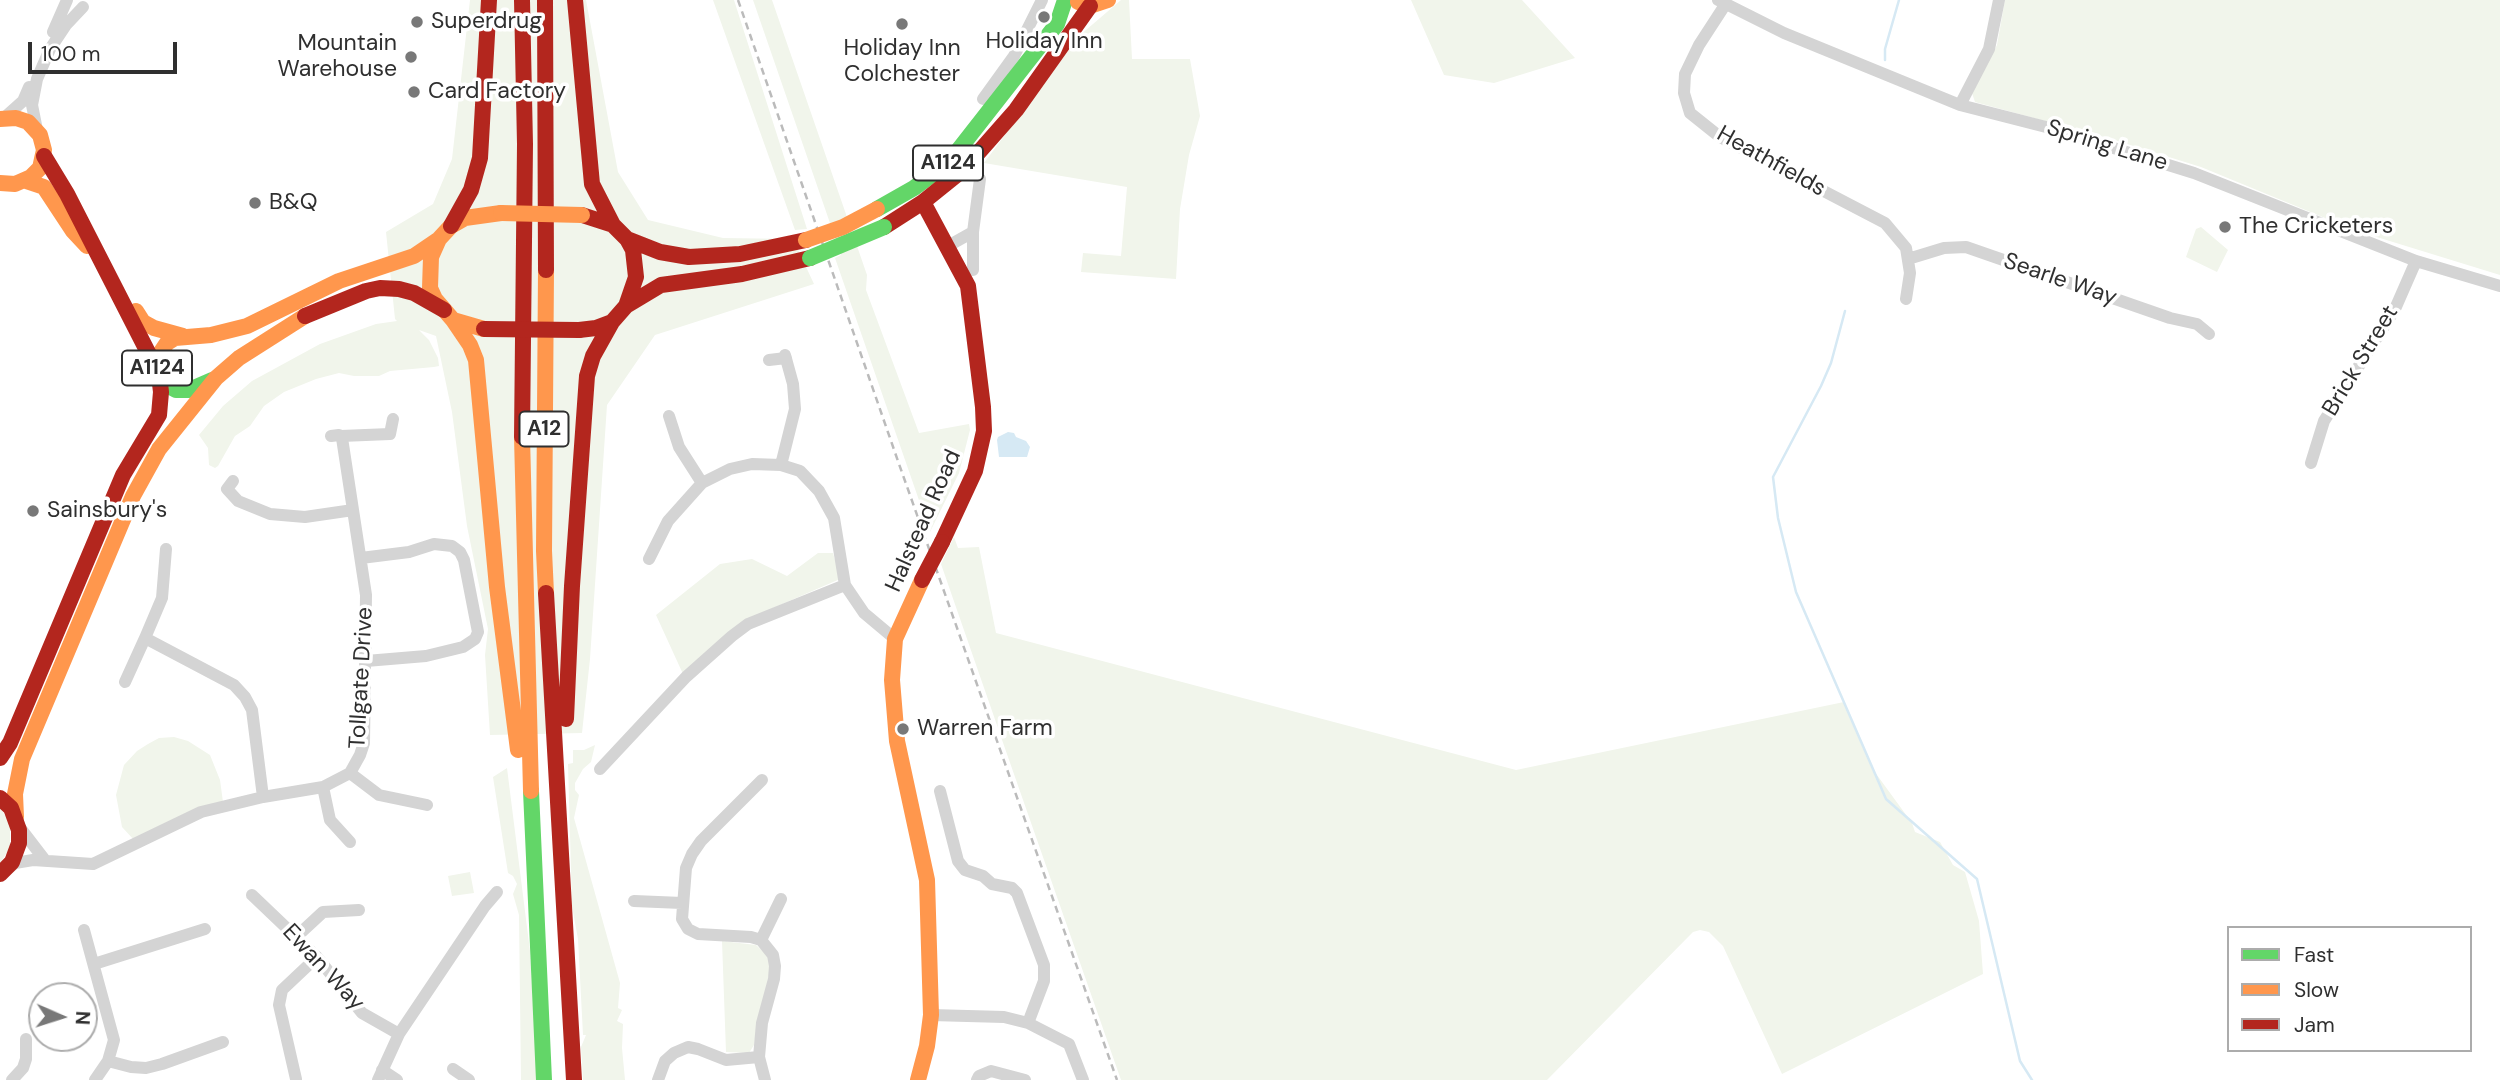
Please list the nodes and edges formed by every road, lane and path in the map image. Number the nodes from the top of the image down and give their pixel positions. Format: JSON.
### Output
{"nodes":[{"id":1,"x":68,"y":0,"type":"edge"},
{"id":2,"x":489,"y":0,"type":"edge"},
{"id":3,"x":522,"y":0,"type":"edge"},
{"id":4,"x":545,"y":0,"type":"edge"},
{"id":5,"x":575,"y":0,"type":"edge"},
{"id":6,"x":1042,"y":0,"type":"edge"},
{"id":7,"x":1065,"y":0,"type":"edge"},
{"id":8,"x":1108,"y":0,"type":"edge"},
{"id":9,"x":1999,"y":0,"type":"edge"},
{"id":10,"x":1722,"y":2,"type":"edge"},
{"id":11,"x":1082,"y":3,"type":"edge"},
{"id":12,"x":89,"y":4,"type":"edge"},
{"id":13,"x":983,"y":99,"type":"dead end"},
{"id":14,"x":1960,"y":105,"type":"junction"},
{"id":15,"x":2,"y":119,"type":"edge"},
{"id":16,"x":37,"y":130,"type":"junction"},
{"id":17,"x":44,"y":156,"type":"junction"},
{"id":18,"x":980,"y":179,"type":"dead end"},
{"id":19,"x":26,"y":181,"type":"junction"},
{"id":20,"x":0,"y":183,"type":"edge"},
{"id":21,"x":923,"y":202,"type":"junction"},
{"id":22,"x":613,"y":225,"type":"junction"},
{"id":23,"x":451,"y":226,"type":"junction"},
{"id":24,"x":973,"y":232,"type":"junction"},
{"id":25,"x":439,"y":239,"type":"junction"},
{"id":26,"x":628,"y":239,"type":"junction"},
{"id":27,"x":948,"y":246,"type":"junction"},
{"id":28,"x":100,"y":259,"type":"junction"},
{"id":29,"x":1908,"y":259,"type":"junction"},
{"id":30,"x":2416,"y":261,"type":"junction"},
{"id":31,"x":973,"y":270,"type":"dead end"},
{"id":32,"x":2500,"y":286,"type":"edge"},
{"id":33,"x":1906,"y":299,"type":"dead end"},
{"id":34,"x":626,"y":306,"type":"junction"},
{"id":35,"x":449,"y":315,"type":"junction"},
{"id":36,"x":612,"y":322,"type":"junction"},
{"id":37,"x":2209,"y":334,"type":"dead end"},
{"id":38,"x":183,"y":336,"type":"junction"},
{"id":39,"x":769,"y":360,"type":"dead end"},
{"id":40,"x":159,"y":375,"type":"junction"},
{"id":41,"x":216,"y":378,"type":"junction"},
{"id":42,"x":668,"y":416,"type":"dead end"},
{"id":43,"x":393,"y":419,"type":"dead end"},
{"id":44,"x":390,"y":434,"type":"junction"},
{"id":45,"x":401,"y":444,"type":"dead end"},
{"id":46,"x":2311,"y":463,"type":"dead end"},
{"id":47,"x":781,"y":465,"type":"junction"},
{"id":48,"x":702,"y":483,"type":"junction"},
{"id":49,"x":230,"y":485,"type":"dead end"},
{"id":50,"x":353,"y":510,"type":"junction"},
{"id":51,"x":166,"y":549,"type":"dead end"},
{"id":52,"x":361,"y":558,"type":"junction"},
{"id":53,"x":649,"y":559,"type":"dead end"},
{"id":54,"x":845,"y":585,"type":"junction"},
{"id":55,"x":145,"y":638,"type":"junction"},
{"id":56,"x":895,"y":639,"type":"junction"},
{"id":57,"x":366,"y":661,"type":"junction"},
{"id":58,"x":125,"y":682,"type":"dead end"},
{"id":59,"x":0,"y":758,"type":"edge"},
{"id":60,"x":600,"y":769,"type":"dead end"},
{"id":61,"x":350,"y":773,"type":"junction"},
{"id":62,"x":762,"y":780,"type":"dead end"},
{"id":63,"x":323,"y":787,"type":"junction"},
{"id":64,"x":940,"y":791,"type":"dead end"},
{"id":65,"x":0,"y":797,"type":"edge"},
{"id":66,"x":263,"y":797,"type":"junction"},
{"id":67,"x":427,"y":804,"type":"dead end"},
{"id":68,"x":17,"y":821,"type":"junction"},
{"id":69,"x":533,"y":835,"type":"junction"},
{"id":70,"x":350,"y":842,"type":"dead end"},
{"id":71,"x":44,"y":859,"type":"junction"},
{"id":72,"x":561,"y":859,"type":"junction"},
{"id":73,"x":1,"y":873,"type":"edge"},
{"id":74,"x":497,"y":892,"type":"dead end"},
{"id":75,"x":252,"y":895,"type":"dead end"},
{"id":76,"x":781,"y":898,"type":"dead end"},
{"id":77,"x":634,"y":901,"type":"dead end"},
{"id":78,"x":682,"y":903,"type":"junction"},
{"id":79,"x":359,"y":910,"type":"dead end"},
{"id":80,"x":205,"y":929,"type":"dead end"},
{"id":81,"x":84,"y":930,"type":"dead end"},
{"id":82,"x":296,"y":937,"type":"junction"},
{"id":83,"x":761,"y":940,"type":"junction"},
{"id":84,"x":317,"y":957,"type":"junction"},
{"id":85,"x":94,"y":964,"type":"junction"},
{"id":86,"x":931,"y":1015,"type":"junction"},
{"id":87,"x":1028,"y":1023,"type":"junction"},
{"id":88,"x":400,"y":1034,"type":"junction"},
{"id":89,"x":26,"y":1039,"type":"dead end"},
{"id":90,"x":223,"y":1042,"type":"dead end"},
{"id":91,"x":759,"y":1057,"type":"junction"},
{"id":92,"x":108,"y":1060,"type":"junction"},
{"id":93,"x":453,"y":1069,"type":"dead end"},
{"id":94,"x":380,"y":1075,"type":"edge"},
{"id":95,"x":296,"y":1079,"type":"edge"},
{"id":96,"x":1079,"y":1079,"type":"edge"},
{"id":97,"x":12,"y":1080,"type":"edge"},
{"id":98,"x":95,"y":1080,"type":"edge"},
{"id":99,"x":397,"y":1080,"type":"edge"},
{"id":100,"x":469,"y":1080,"type":"edge"},
{"id":101,"x":544,"y":1080,"type":"edge"},
{"id":102,"x":575,"y":1080,"type":"edge"},
{"id":103,"x":658,"y":1080,"type":"edge"},
{"id":104,"x":765,"y":1080,"type":"edge"},
{"id":105,"x":918,"y":1080,"type":"edge"},
{"id":106,"x":977,"y":1080,"type":"edge"},
{"id":107,"x":1025,"y":1080,"type":"edge"}],
"edges":[{"from":1,"to":12,"type":"street"},
{"from":1,"to":15,"type":"street"},
{"from":2,"to":23,"type":"main road"},
{"from":3,"to":69,"type":"main road","number":"A12"},
{"from":4,"to":72,"type":"main road","number":"A12"},
{"from":5,"to":22,"type":"main road"},
{"from":6,"to":13,"type":"street"},
{"from":7,"to":26,"type":"main road","number":"A1124","bridge":true},
{"from":8,"to":11,"type":"main road"},
{"from":9,"to":14,"type":"street"},
{"from":10,"to":14,"type":"street","name":"Spring Lane"},
{"from":10,"to":29,"type":"street","name":"Heathfields"},
{"from":11,"to":21,"type":"main road","number":"A1124"},
{"from":12,"to":16,"type":"street"},
{"from":14,"to":30,"type":"street","name":"Spring Lane"},
{"from":15,"to":16,"type":"main road"},
{"from":16,"to":17,"type":"main road"},
{"from":17,"to":19,"type":"main road"},
{"from":17,"to":28,"type":"main road"},
{"from":18,"to":24,"type":"street"},
{"from":19,"to":20,"type":"main road"},
{"from":19,"to":28,"type":"main road"},
{"from":21,"to":27,"type":"main road","name":"Halstead Road"},
{"from":21,"to":34,"type":"main road","number":"A1124","bridge":true},
{"from":22,"to":23,"type":"main road","bridge":true},
{"from":22,"to":26,"type":"main road"},
{"from":23,"to":25,"type":"main road"},
{"from":24,"to":27,"type":"street"},
{"from":24,"to":31,"type":"street"},
{"from":25,"to":35,"type":"main road"},
{"from":25,"to":38,"type":"main road","number":"A1124"},
{"from":26,"to":34,"type":"main road"},
{"from":27,"to":56,"type":"main road","name":"Halstead Road","bridge":true},
{"from":28,"to":38,"type":"main road"},
{"from":28,"to":40,"type":"main road"},
{"from":29,"to":33,"type":"street"},
{"from":29,"to":37,"type":"street","name":"Searle Way"},
{"from":30,"to":32,"type":"street","name":"Spring Lane"},
{"from":30,"to":46,"type":"street","name":"Brick Street"},
{"from":34,"to":36,"type":"main road"},
{"from":35,"to":36,"type":"main road","bridge":true},
{"from":35,"to":41,"type":"main road","number":"A1124"},
{"from":35,"to":69,"type":"main road","number":"A12"},
{"from":36,"to":72,"type":"main road","number":"A12"},
{"from":38,"to":40,"type":"main road","number":"A1124"},
{"from":39,"to":47,"type":"street"},
{"from":40,"to":41,"type":"main road","number":"A1124"},
{"from":40,"to":59,"type":"main road","number":"A1124"},
{"from":41,"to":68,"type":"main road","number":"A1124"},
{"from":42,"to":48,"type":"street"},
{"from":43,"to":44,"type":"street"},
{"from":44,"to":45,"type":"street"},
{"from":44,"to":50,"type":"street","name":"Tollgate Drive"},
{"from":47,"to":48,"type":"street"},
{"from":47,"to":54,"type":"street"},
{"from":48,"to":53,"type":"street"},
{"from":49,"to":50,"type":"street"},
{"from":50,"to":52,"type":"street","name":"Tollgate Drive"},
{"from":51,"to":55,"type":"street"},
{"from":52,"to":57,"type":"street","name":"Tollgate Drive"},
{"from":52,"to":57,"type":"street"},
{"from":54,"to":56,"type":"street"},
{"from":54,"to":60,"type":"street"},
{"from":55,"to":58,"type":"street"},
{"from":55,"to":66,"type":"street"},
{"from":56,"to":86,"type":"main road","name":"Halstead Road"},
{"from":57,"to":61,"type":"street","name":"Tollgate Drive"},
{"from":61,"to":63,"type":"street","name":"Tollgate Drive"},
{"from":61,"to":67,"type":"street"},
{"from":62,"to":78,"type":"street"},
{"from":63,"to":66,"type":"street","name":"Tollgate Drive"},
{"from":63,"to":70,"type":"street"},
{"from":64,"to":87,"type":"street"},
{"from":65,"to":68,"type":"main road"},
{"from":66,"to":71,"type":"street","name":"Tollgate Drive"},
{"from":68,"to":71,"type":"street"},
{"from":68,"to":73,"type":"main road"},
{"from":69,"to":101,"type":"main road","number":"A12"},
{"from":71,"to":73,"type":"street","name":"Tollgate Drive"},
{"from":72,"to":102,"type":"main road","number":"A12"},
{"from":74,"to":88,"type":"street"},
{"from":75,"to":82,"type":"street","name":"Ewan Way"},
{"from":76,"to":83,"type":"street"},
{"from":77,"to":78,"type":"street"},
{"from":78,"to":83,"type":"street"},
{"from":79,"to":82,"type":"street"},
{"from":80,"to":85,"type":"street"},
{"from":81,"to":85,"type":"street"},
{"from":82,"to":84,"type":"street","name":"Ewan Way"},
{"from":83,"to":91,"type":"street"},
{"from":84,"to":88,"type":"street","name":"Ewan Way"},
{"from":84,"to":95,"type":"street"},
{"from":85,"to":92,"type":"street"},
{"from":86,"to":87,"type":"street"},
{"from":86,"to":105,"type":"main road","name":"Halstead Road"},
{"from":87,"to":96,"type":"street"},
{"from":88,"to":94,"type":"street"},
{"from":89,"to":97,"type":"street"},
{"from":90,"to":92,"type":"street"},
{"from":91,"to":103,"type":"street"},
{"from":91,"to":104,"type":"street"},
{"from":92,"to":98,"type":"street"},
{"from":93,"to":100,"type":"street"},
{"from":94,"to":99,"type":"street"},
{"from":106,"to":107,"type":"street"}]}
